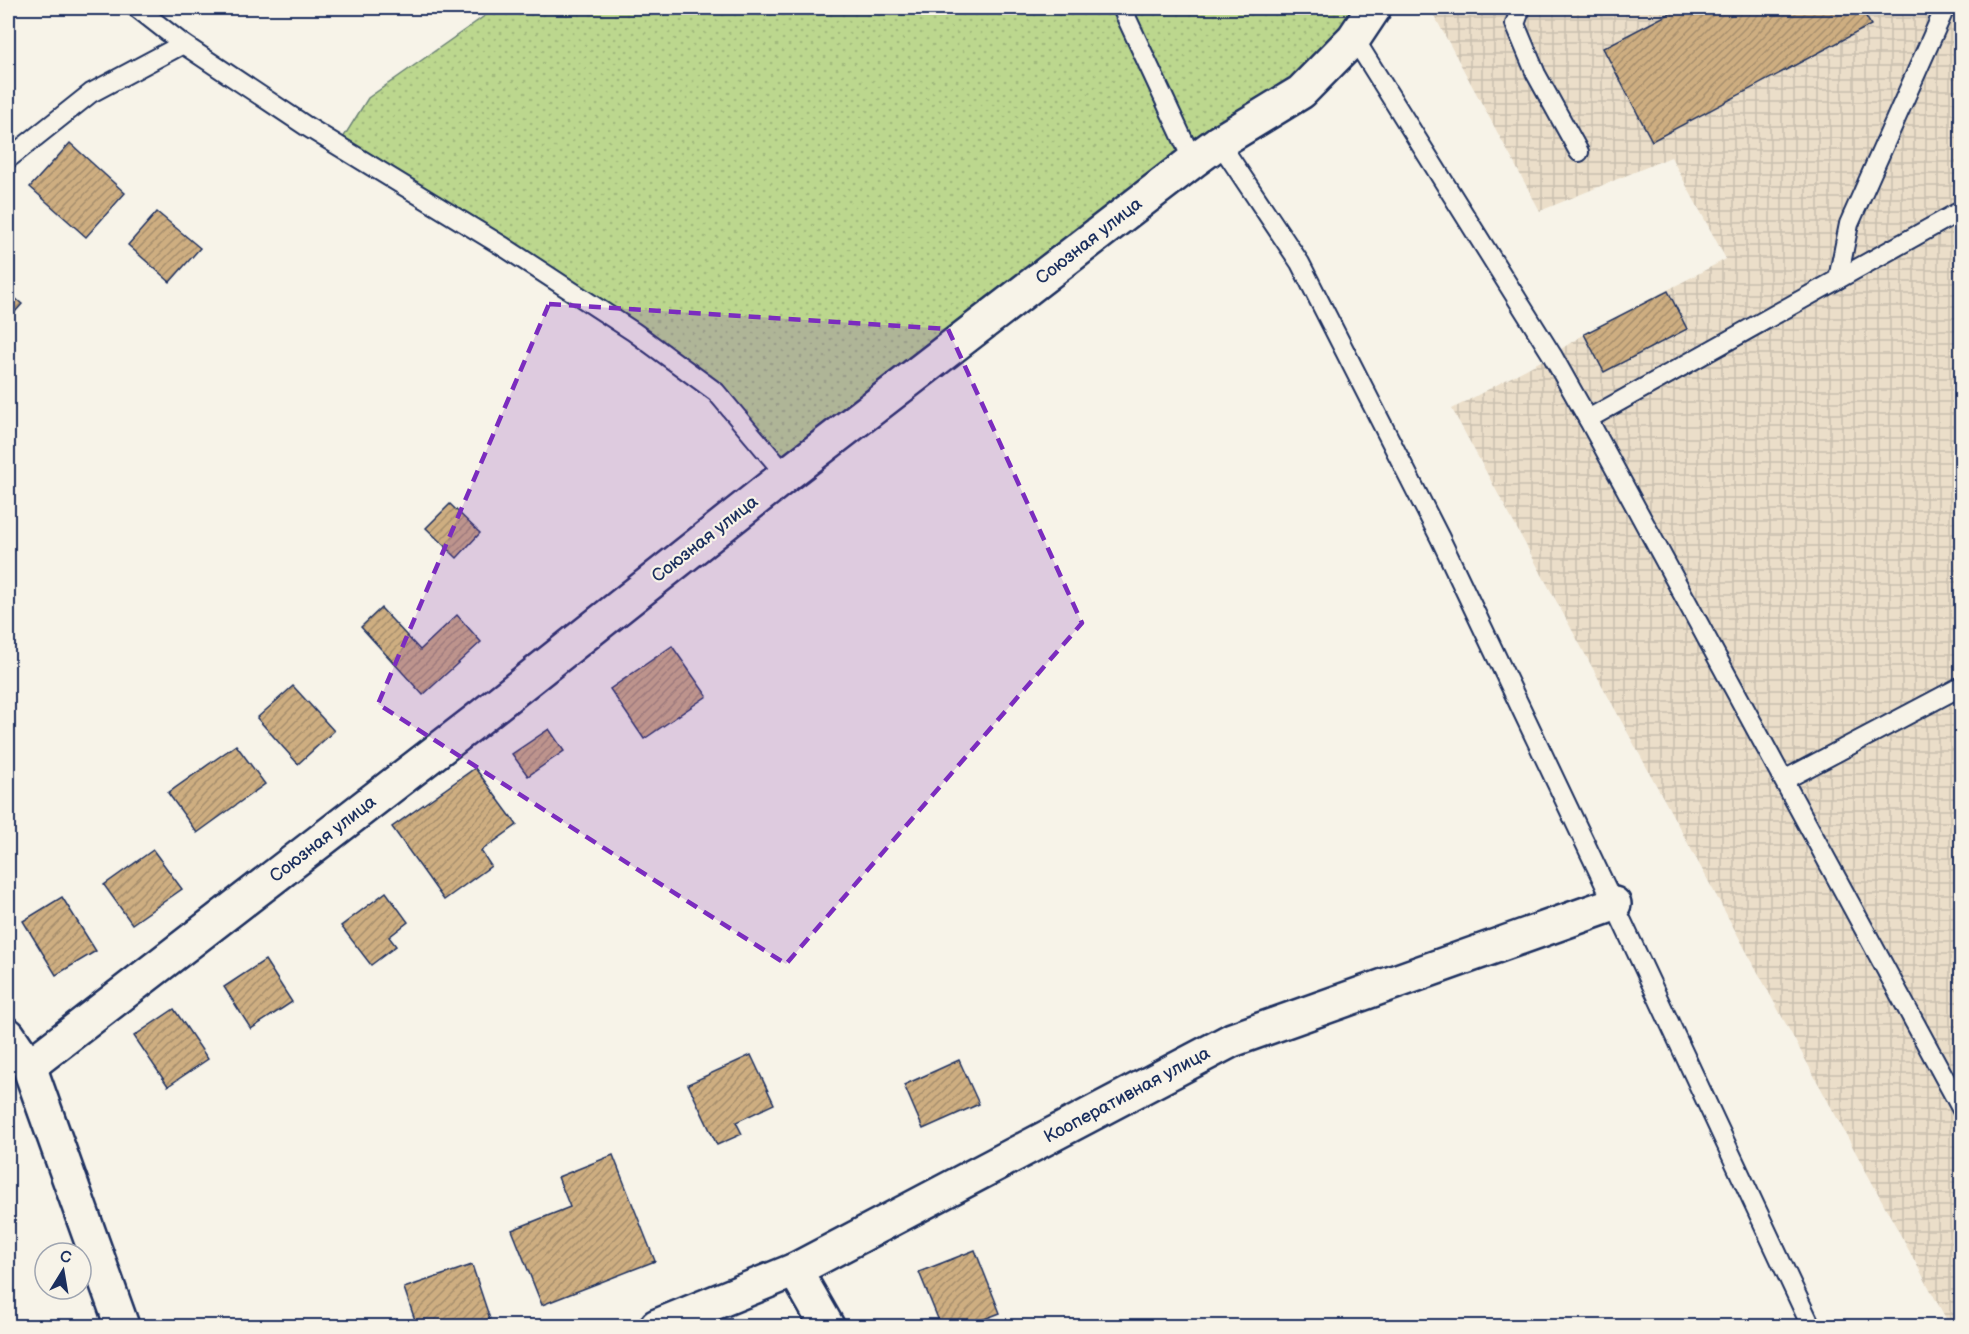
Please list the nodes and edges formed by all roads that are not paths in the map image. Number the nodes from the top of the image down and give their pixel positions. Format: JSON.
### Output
{"nodes":[{"id":1,"x":137,"y":8,"type":"edge"},
{"id":2,"x":1122,"y":8,"type":"edge"},
{"id":3,"x":1374,"y":8,"type":"edge"},
{"id":4,"x":1521,"y":8,"type":"edge"},
{"id":5,"x":1945,"y":8,"type":"edge"},
{"id":6,"x":1354,"y":38,"type":"junction"},
{"id":7,"x":183,"y":44,"type":"junction"},
{"id":8,"x":1219,"y":142,"type":"junction"},
{"id":9,"x":1579,"y":152,"type":"dead end"},
{"id":10,"x":8,"y":159,"type":"edge"},
{"id":11,"x":1193,"y":161,"type":"junction"},
{"id":12,"x":1962,"y":210,"type":"edge"},
{"id":13,"x":1838,"y":279,"type":"junction"},
{"id":14,"x":1588,"y":419,"type":"junction"},
{"id":15,"x":786,"y":475,"type":"junction"},
{"id":16,"x":1962,"y":686,"type":"edge"},
{"id":17,"x":1784,"y":780,"type":"junction"},
{"id":18,"x":1614,"y":904,"type":"junction"},
{"id":19,"x":8,"y":1035,"type":"edge"},
{"id":20,"x":29,"y":1066,"type":"junction"},
{"id":21,"x":1962,"y":1110,"type":"edge"},
{"id":22,"x":795,"y":1270,"type":"junction"},
{"id":23,"x":122,"y":1326,"type":"edge"},
{"id":24,"x":657,"y":1326,"type":"edge"},
{"id":25,"x":827,"y":1326,"type":"edge"},
{"id":26,"x":1811,"y":1326,"type":"edge"}],
"edges":[{"from":1,"to":7,"type":"lane"},
{"from":2,"to":11,"type":"lane"},
{"from":3,"to":6,"type":"street","name":"Союзная улица"},
{"from":4,"to":9,"type":"lane"},
{"from":5,"to":13,"type":"lane"},
{"from":6,"to":8,"type":"street","name":"Союзная улица"},
{"from":6,"to":14,"type":"lane"},
{"from":7,"to":10,"type":"lane"},
{"from":7,"to":15,"type":"lane"},
{"from":8,"to":11,"type":"street","name":"Союзная улица"},
{"from":8,"to":18,"type":"lane"},
{"from":11,"to":15,"type":"street","name":"Союзная улица"},
{"from":12,"to":13,"type":"lane"},
{"from":13,"to":14,"type":"lane"},
{"from":14,"to":17,"type":"lane"},
{"from":15,"to":20,"type":"street","name":"Союзная улица"},
{"from":16,"to":17,"type":"lane"},
{"from":17,"to":21,"type":"lane"},
{"from":18,"to":22,"type":"street","name":"Кооперативная улица"},
{"from":18,"to":26,"type":"lane"},
{"from":19,"to":20,"type":"street"},
{"from":20,"to":23,"type":"street"},
{"from":22,"to":24,"type":"street","name":"Кооперативная улица"},
{"from":22,"to":25,"type":"street"}]}
